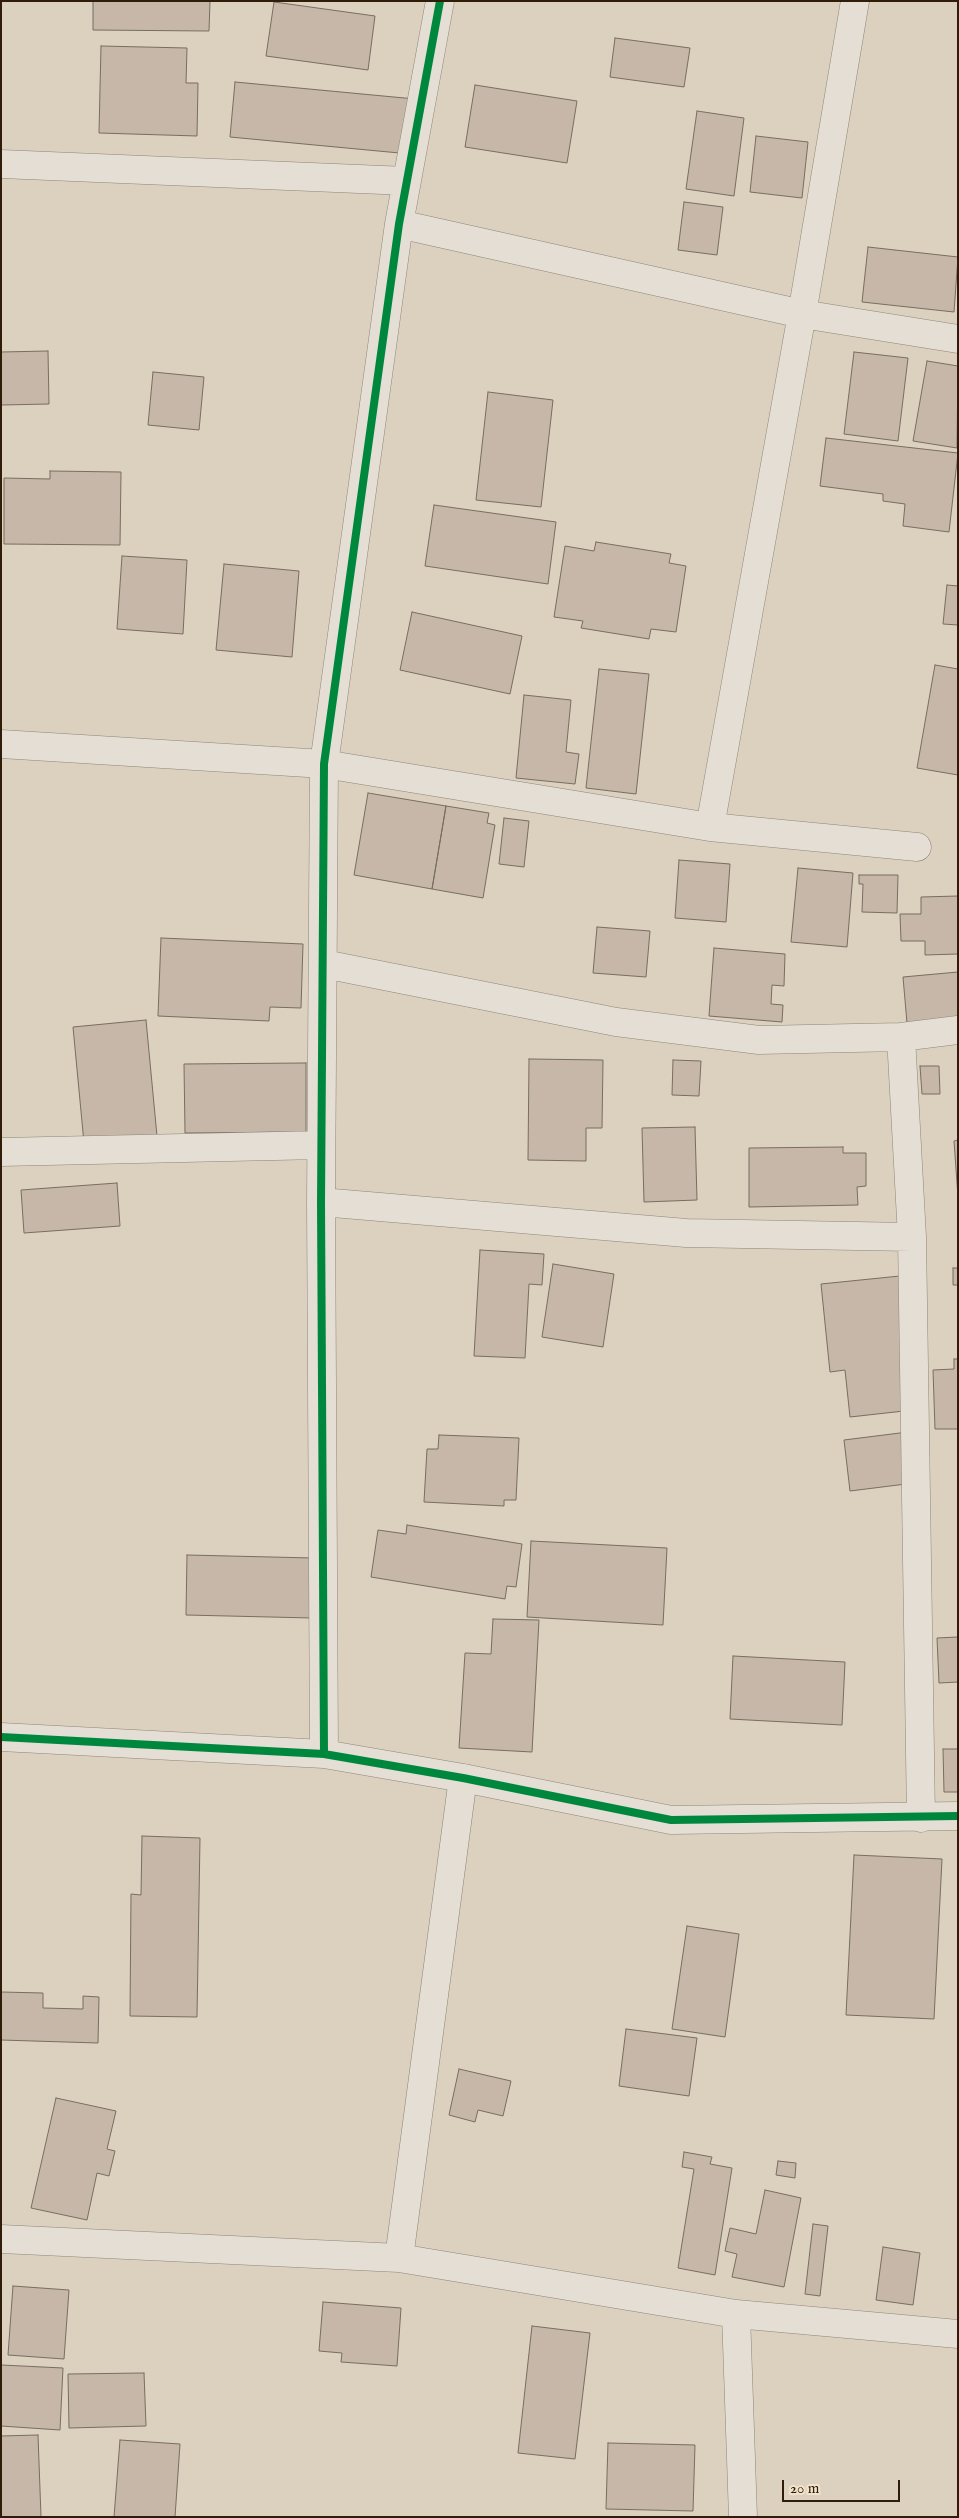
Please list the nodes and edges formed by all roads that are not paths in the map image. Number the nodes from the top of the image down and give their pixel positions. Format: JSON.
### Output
{"nodes":[{"id":1,"x":440,"y":1,"type":"edge"},
{"id":2,"x":855,"y":1,"type":"edge"},
{"id":3,"x":1,"y":164,"type":"edge"},
{"id":4,"x":407,"y":181,"type":"junction"},
{"id":5,"x":398,"y":224,"type":"junction"},
{"id":6,"x":802,"y":314,"type":"junction"},
{"id":7,"x":958,"y":339,"type":"edge"},
{"id":8,"x":1,"y":744,"type":"edge"},
{"id":9,"x":324,"y":764,"type":"junction"},
{"id":10,"x":710,"y":827,"type":"junction"},
{"id":11,"x":917,"y":847,"type":"dead end"},
{"id":12,"x":324,"y":964,"type":"junction"},
{"id":13,"x":958,"y":1030,"type":"edge"},
{"id":14,"x":901,"y":1037,"type":"junction"},
{"id":15,"x":321,"y":1144,"type":"junction"},
{"id":16,"x":1,"y":1152,"type":"edge"},
{"id":17,"x":321,"y":1202,"type":"junction"},
{"id":18,"x":912,"y":1236,"type":"junction"},
{"id":19,"x":1,"y":1737,"type":"edge"},
{"id":20,"x":324,"y":1754,"type":"junction"},
{"id":21,"x":463,"y":1778,"type":"junction"},
{"id":22,"x":958,"y":1816,"type":"edge"},
{"id":23,"x":921,"y":1818,"type":"junction"},
{"id":24,"x":1,"y":2239,"type":"edge"},
{"id":25,"x":398,"y":2258,"type":"junction"},
{"id":26,"x":736,"y":2314,"type":"junction"},
{"id":27,"x":958,"y":2334,"type":"edge"},
{"id":28,"x":742,"y":2517,"type":"edge"}],
"edges":[{"from":1,"to":4,"type":"street"},
{"from":2,"to":6,"type":"street"},
{"from":3,"to":4,"type":"street"},
{"from":4,"to":5,"type":"street"},
{"from":5,"to":6,"type":"street"},
{"from":5,"to":9,"type":"street"},
{"from":6,"to":7,"type":"street"},
{"from":6,"to":10,"type":"street"},
{"from":8,"to":9,"type":"street"},
{"from":9,"to":10,"type":"street"},
{"from":9,"to":12,"type":"street"},
{"from":10,"to":11,"type":"street"},
{"from":12,"to":14,"type":"street"},
{"from":12,"to":15,"type":"street"},
{"from":13,"to":14,"type":"street"},
{"from":14,"to":18,"type":"street"},
{"from":15,"to":16,"type":"street"},
{"from":15,"to":17,"type":"street"},
{"from":17,"to":18,"type":"street"},
{"from":17,"to":20,"type":"street"},
{"from":18,"to":23,"type":"street"},
{"from":19,"to":20,"type":"street"},
{"from":20,"to":21,"type":"street"},
{"from":21,"to":23,"type":"street"},
{"from":21,"to":25,"type":"street"},
{"from":22,"to":23,"type":"street"},
{"from":24,"to":25,"type":"street"},
{"from":25,"to":26,"type":"street"},
{"from":26,"to":27,"type":"street"},
{"from":26,"to":28,"type":"street"}]}
